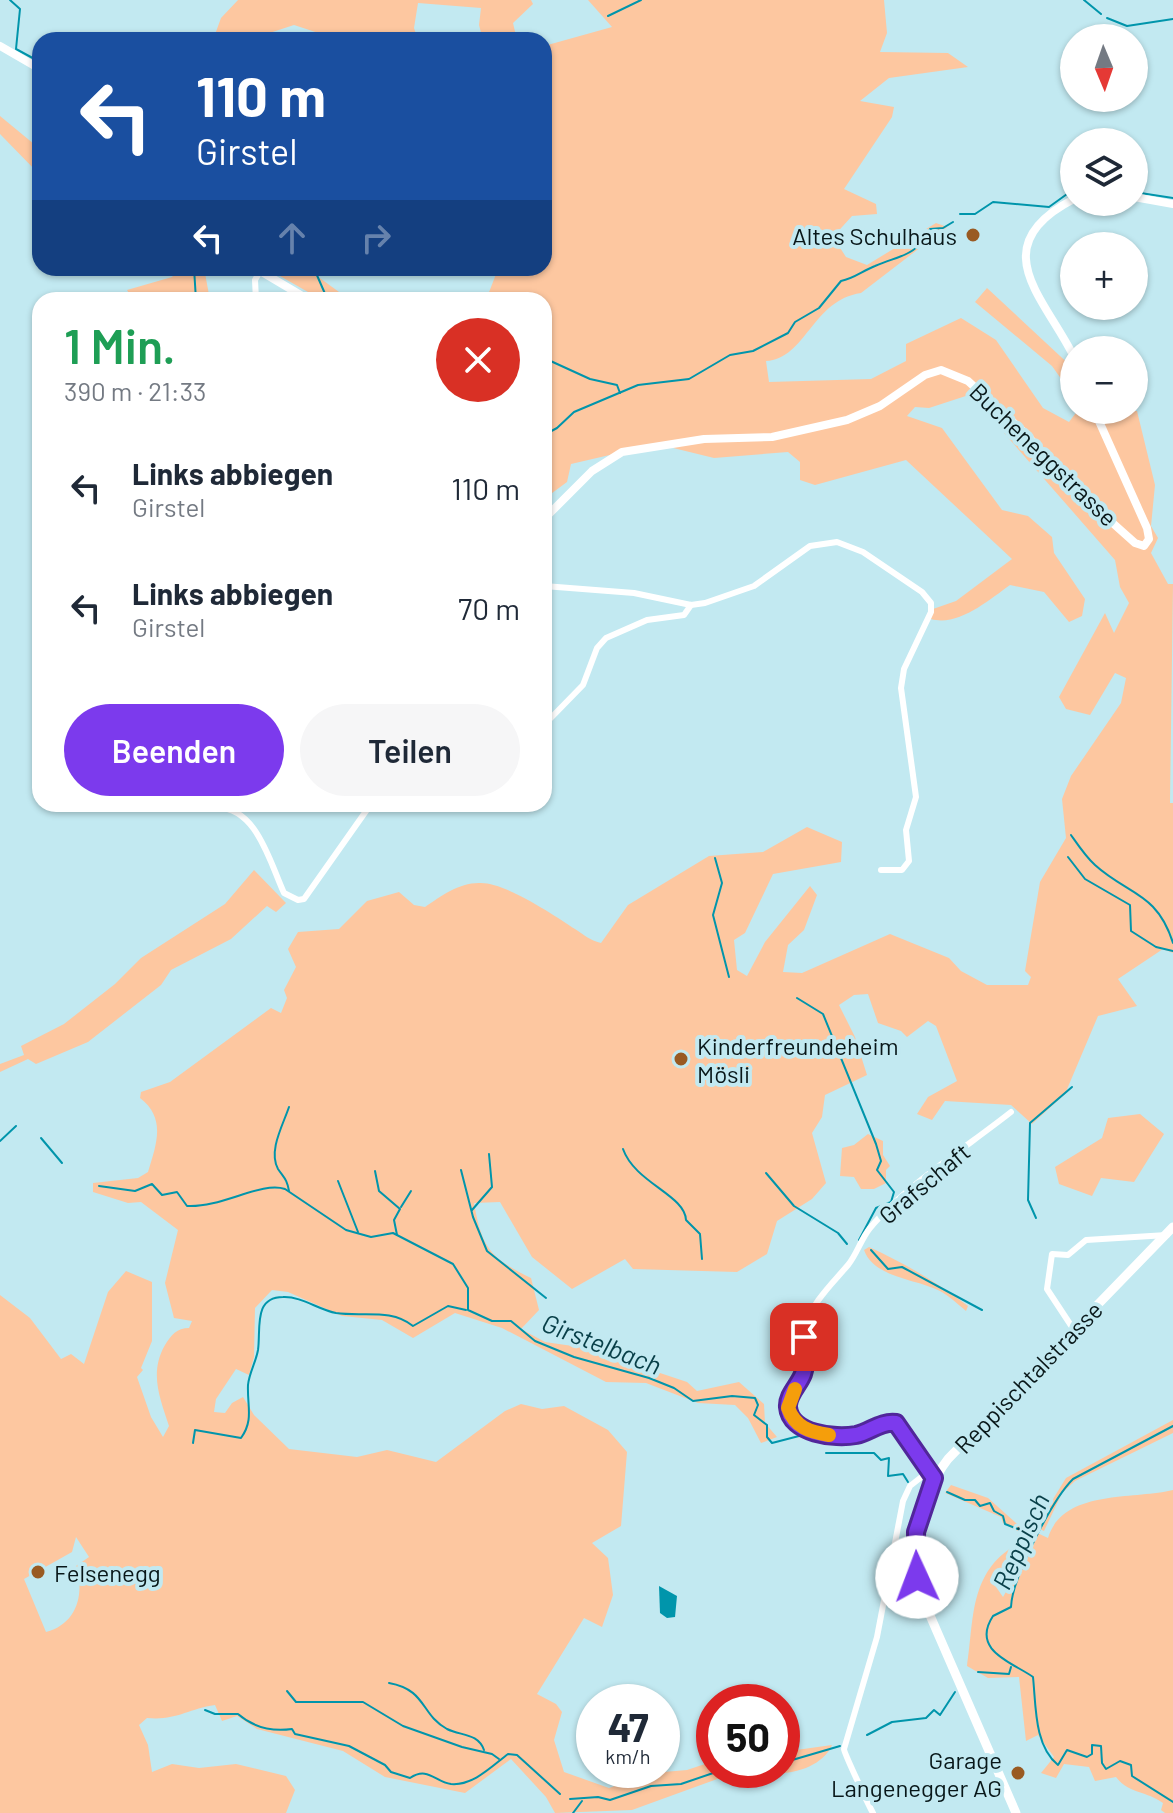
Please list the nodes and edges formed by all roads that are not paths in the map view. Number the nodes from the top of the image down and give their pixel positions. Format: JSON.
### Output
{"nodes":[{"id":1,"x":0,"y":46,"type":"edge"},
{"id":2,"x":32,"y":64,"type":"edge"},
{"id":3,"x":1148,"y":200,"type":"edge"},
{"id":4,"x":1173,"y":204,"type":"edge"},
{"id":5,"x":1060,"y":207,"type":"edge"},
{"id":6,"x":267,"y":276,"type":"edge"},
{"id":7,"x":295,"y":292,"type":"edge"},
{"id":8,"x":1061,"y":336,"type":"edge"},
{"id":9,"x":1100,"y":424,"type":"edge"},
{"id":10,"x":552,"y":511,"type":"edge"},
{"id":11,"x":552,"y":587,"type":"edge"},
{"id":12,"x":691,"y":605,"type":"junction"},
{"id":13,"x":552,"y":717,"type":"edge"},
{"id":14,"x":236,"y":812,"type":"edge"},
{"id":15,"x":365,"y":812,"type":"edge"},
{"id":16,"x":881,"y":870,"type":"dead end"},
{"id":17,"x":1011,"y":1112,"type":"dead end"},
{"id":18,"x":1170,"y":1231,"type":"edge"},
{"id":19,"x":1074,"y":1330,"type":"junction"},
{"id":20,"x":932,"y":1475,"type":"junction"},
{"id":21,"x":873,"y":1813,"type":"edge"},
{"id":22,"x":1016,"y":1813,"type":"edge"}],
"edges":[{"from":1,"to":2,"type":"street"},
{"from":3,"to":4,"type":"street"},
{"from":5,"to":8,"type":"street"},
{"from":6,"to":7,"type":"street"},
{"from":9,"to":10,"type":"street","name":"Bucheneggstrasse"},
{"from":11,"to":12,"type":"street"},
{"from":12,"to":13,"type":"street"},
{"from":12,"to":16,"type":"street"},
{"from":14,"to":15,"type":"street"},
{"from":17,"to":20,"type":"street","name":"Grafschaft"},
{"from":18,"to":19,"type":"main road","name":"Reppischtalstrasse"},
{"from":18,"to":19,"type":"street"},
{"from":19,"to":20,"type":"main road","name":"Reppischtalstrasse"},
{"from":20,"to":21,"type":"street"},
{"from":20,"to":22,"type":"main road","name":"Reppischtalstrasse"}]}
